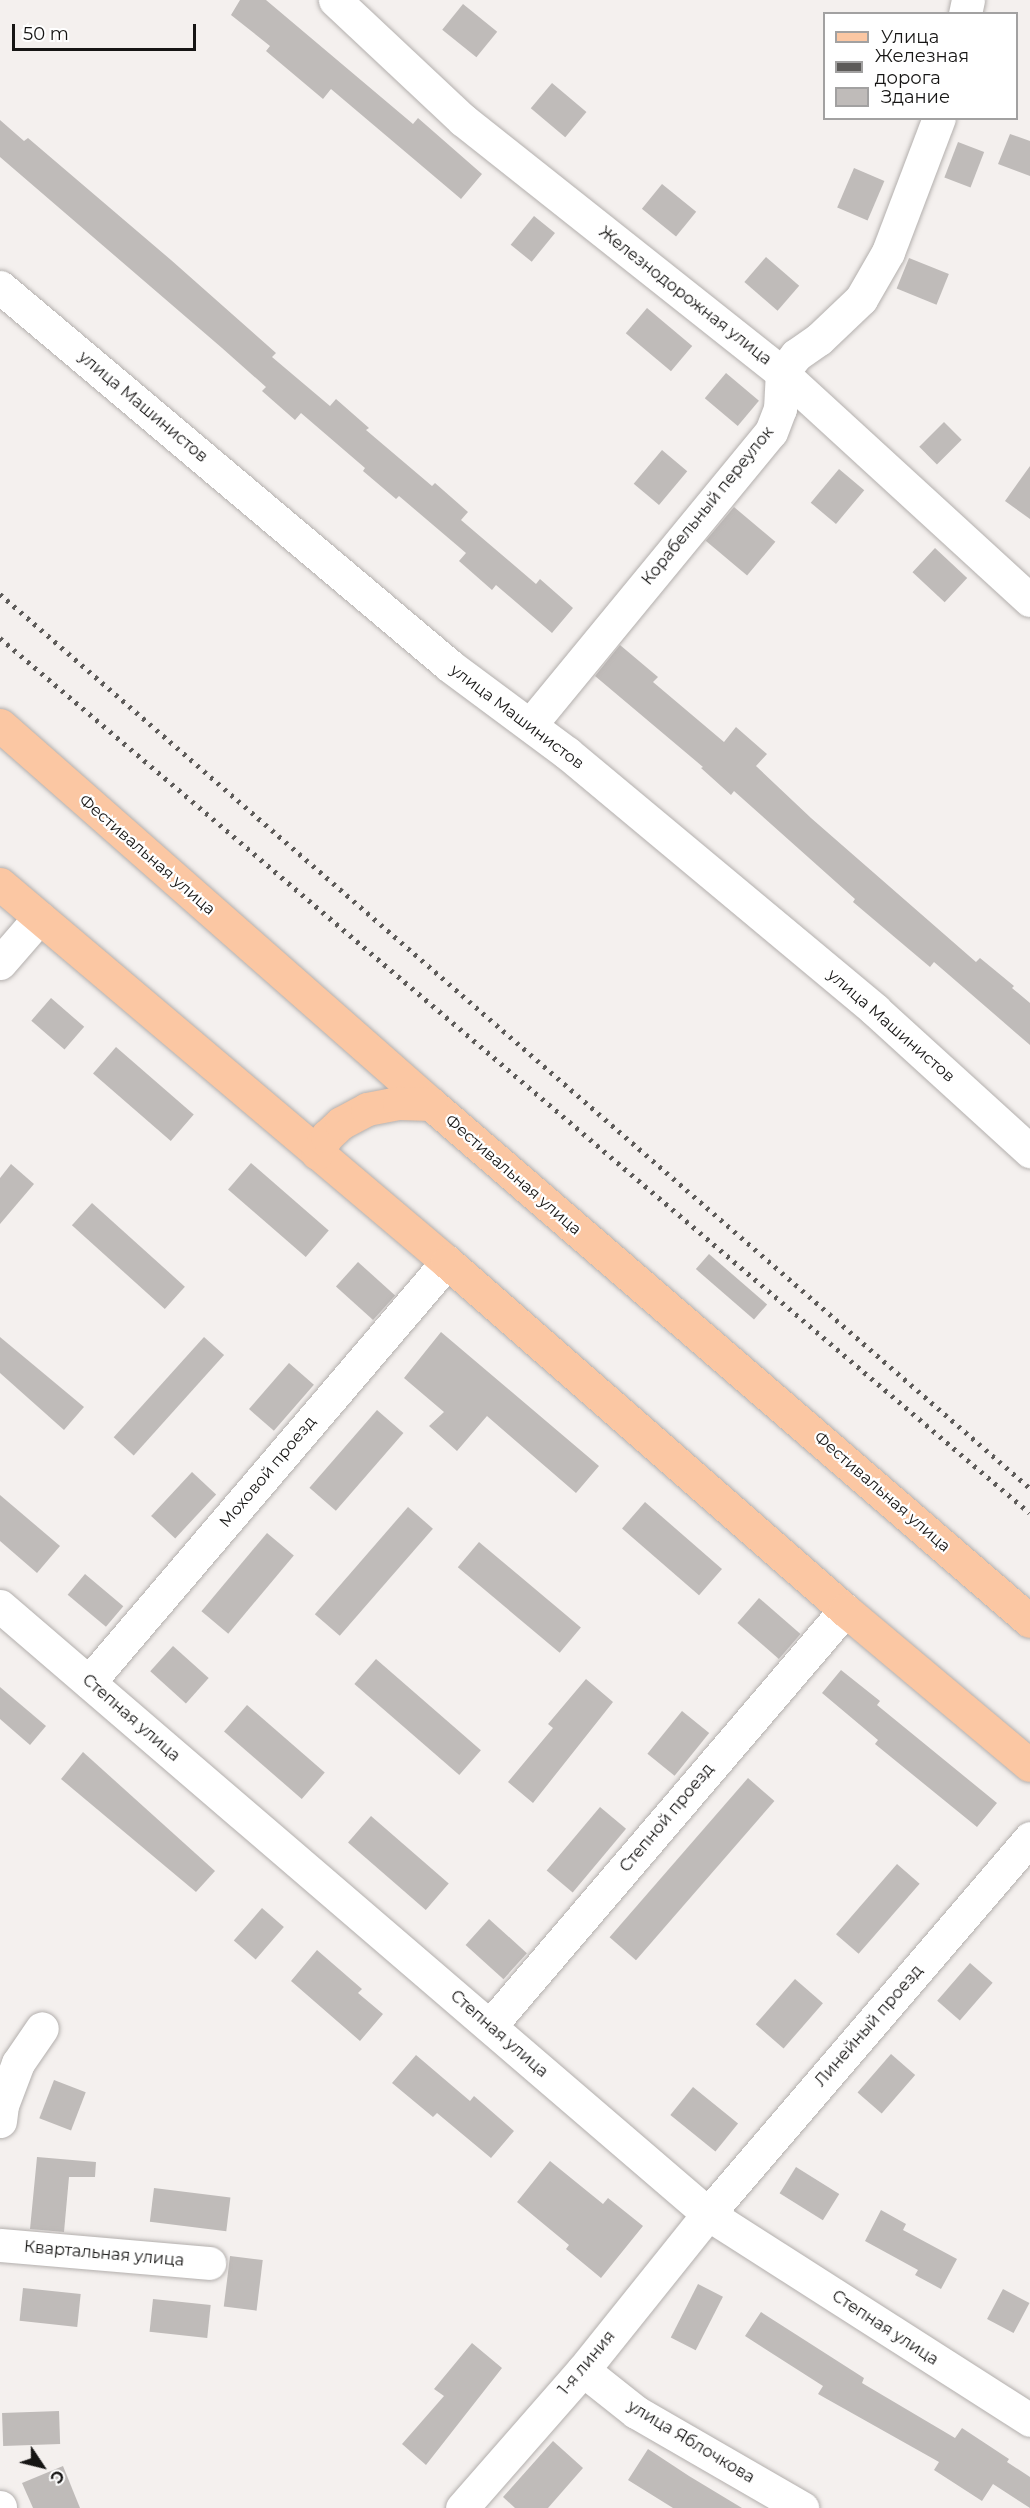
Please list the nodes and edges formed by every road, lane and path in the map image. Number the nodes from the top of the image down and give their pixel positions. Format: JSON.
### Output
{"nodes":[{"id":1,"x":334,"y":0,"type":"edge"},
{"id":2,"x":938,"y":120,"type":"edge"},
{"id":3,"x":0,"y":287,"type":"edge"},
{"id":4,"x":783,"y":373,"type":"junction"},
{"id":5,"x":1030,"y":600,"type":"edge"},
{"id":6,"x":0,"y":725,"type":"edge"},
{"id":7,"x":530,"y":725,"type":"junction"},
{"id":8,"x":0,"y":884,"type":"edge"},
{"id":9,"x":39,"y":918,"type":"junction"},
{"id":10,"x":0,"y":963,"type":"edge"},
{"id":11,"x":431,"y":1104,"type":"junction"},
{"id":12,"x":1030,"y":1151,"type":"edge"},
{"id":13,"x":317,"y":1154,"type":"junction"},
{"id":14,"x":447,"y":1262,"type":"junction"},
{"id":15,"x":0,"y":1606,"type":"edge"},
{"id":16,"x":845,"y":1610,"type":"junction"},
{"id":17,"x":1030,"y":1621,"type":"edge"},
{"id":18,"x":89,"y":1682,"type":"junction"},
{"id":19,"x":1030,"y":1765,"type":"edge"},
{"id":20,"x":1030,"y":1838,"type":"edge"},
{"id":21,"x":490,"y":2026,"type":"junction"},
{"id":22,"x":42,"y":2028,"type":"dead end"},
{"id":23,"x":0,"y":2121,"type":"edge"},
{"id":24,"x":708,"y":2214,"type":"junction"},
{"id":25,"x":0,"y":2245,"type":"edge"},
{"id":26,"x":209,"y":2263,"type":"dead end"},
{"id":27,"x":583,"y":2370,"type":"junction"},
{"id":28,"x":1030,"y":2420,"type":"edge"},
{"id":29,"x":462,"y":2508,"type":"edge"},
{"id":30,"x":802,"y":2508,"type":"edge"}],
"edges":[{"from":1,"to":4,"type":"street","name":"Железнодорожная улица"},
{"from":2,"to":4,"type":"street"},
{"from":3,"to":7,"type":"street","name":"улица Машинистов"},
{"from":4,"to":5,"type":"street","name":"Железнодорожная улица"},
{"from":4,"to":7,"type":"street","name":"Корабельный переулок"},
{"from":6,"to":11,"type":"main road","name":"Фестивальная улица"},
{"from":7,"to":12,"type":"street","name":"улица Машинистов"},
{"from":8,"to":9,"type":"main road"},
{"from":9,"to":10,"type":"street"},
{"from":9,"to":13,"type":"main road"},
{"from":11,"to":13,"type":"main road"},
{"from":11,"to":17,"type":"main road","name":"Фестивальная улица"},
{"from":13,"to":14,"type":"main road"},
{"from":14,"to":16,"type":"main road"},
{"from":14,"to":18,"type":"street","name":"Моховой проезд"},
{"from":15,"to":18,"type":"street","name":"Степная улица"},
{"from":16,"to":19,"type":"main road"},
{"from":16,"to":21,"type":"street","name":"Степной проезд"},
{"from":18,"to":21,"type":"street","name":"Степная улица"},
{"from":20,"to":24,"type":"street","name":"Линейный проезд"},
{"from":21,"to":24,"type":"street","name":"Степная улица"},
{"from":22,"to":23,"type":"street"},
{"from":24,"to":27,"type":"street","name":"1-я линия"},
{"from":24,"to":28,"type":"street","name":"Степная улица"},
{"from":25,"to":26,"type":"street","name":"Квартальная улица"},
{"from":27,"to":29,"type":"street","name":"1-я линия"},
{"from":27,"to":30,"type":"street","name":"улица Яблочкова"}]}
